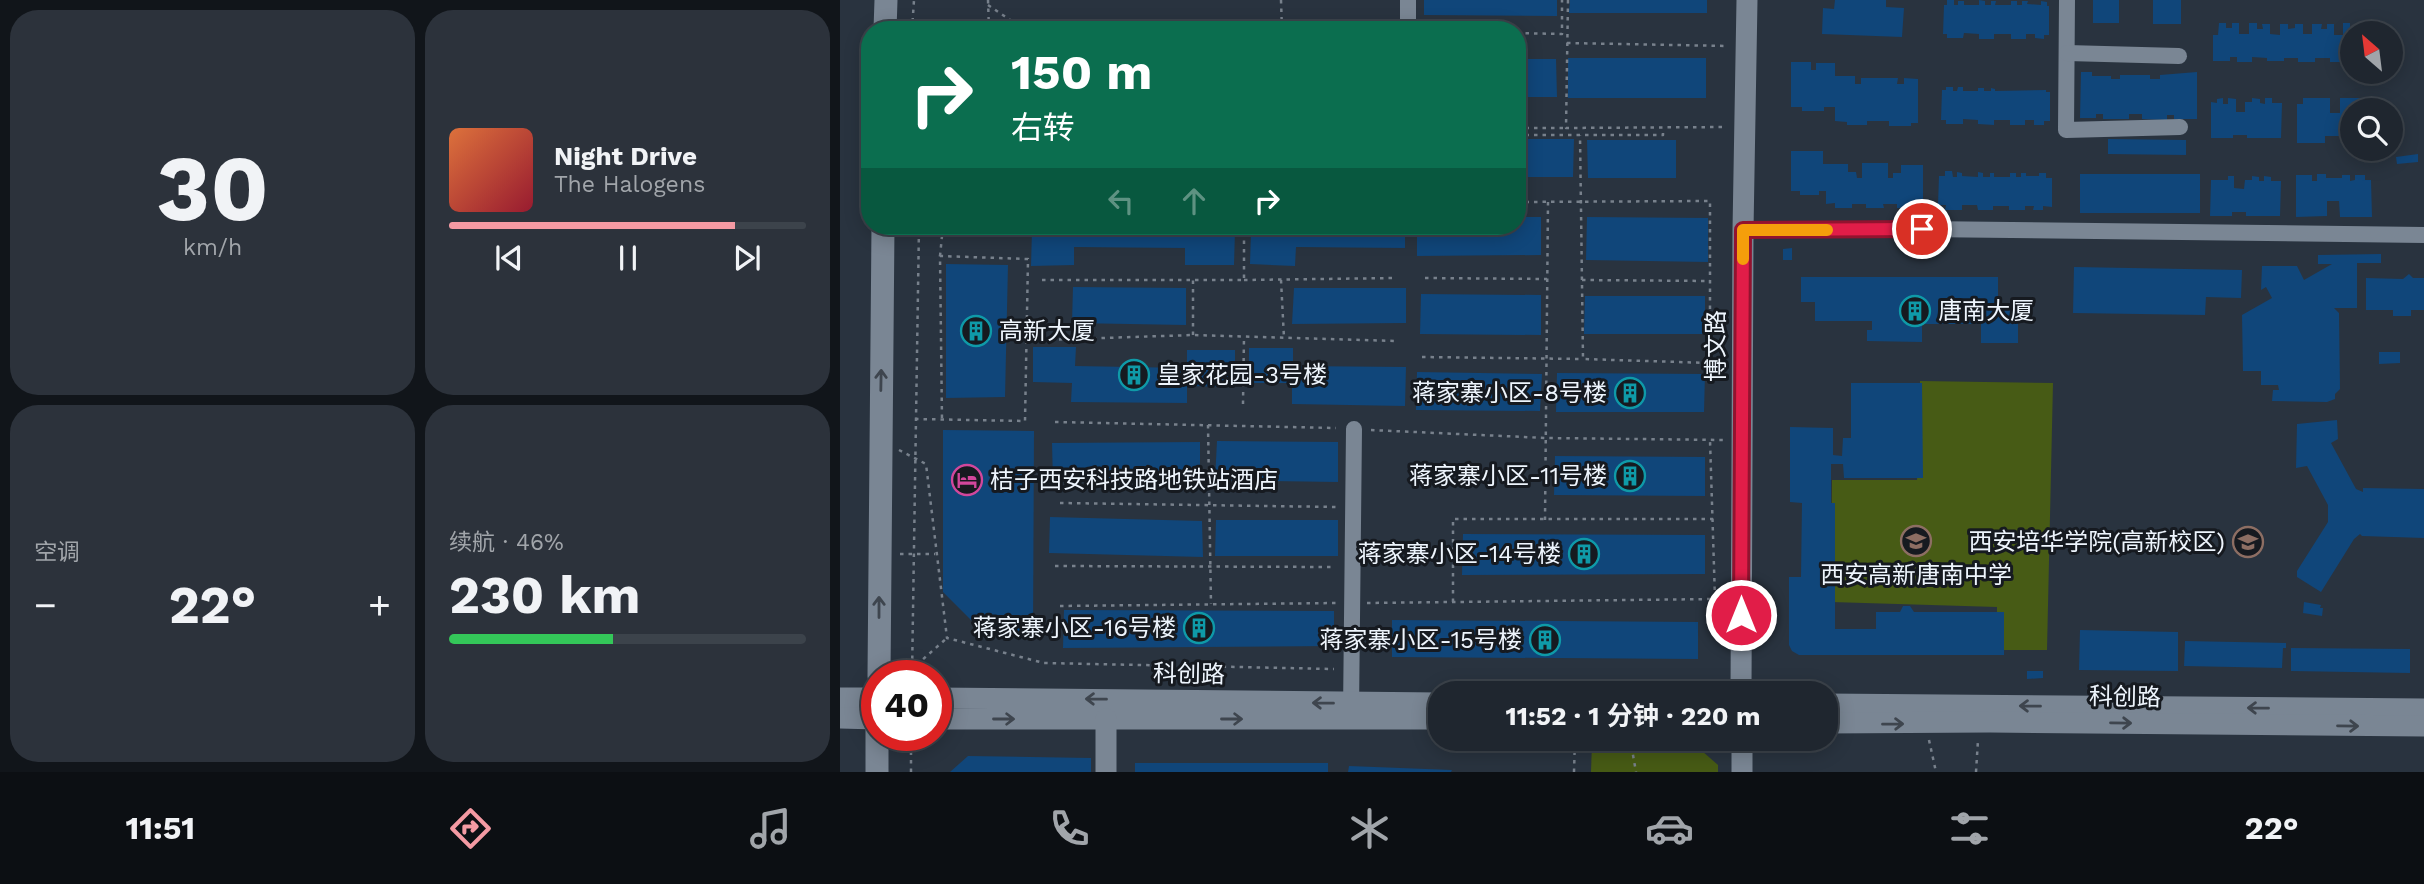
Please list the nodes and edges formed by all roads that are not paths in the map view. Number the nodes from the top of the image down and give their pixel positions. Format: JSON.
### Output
{"nodes":[{"id":1,"x":886,"y":0,"type":"edge"},
{"id":2,"x":1408,"y":0,"type":"edge"},
{"id":3,"x":1747,"y":0,"type":"edge"},
{"id":4,"x":2067,"y":0,"type":"edge"},
{"id":5,"x":885,"y":21,"type":"edge"},
{"id":6,"x":1408,"y":21,"type":"edge"},
{"id":7,"x":2067,"y":53,"type":"junction"},
{"id":8,"x":2179,"y":56,"type":"dead end"},
{"id":9,"x":2180,"y":127,"type":"dead end"},
{"id":10,"x":1743,"y":230,"type":"junction"},
{"id":11,"x":2424,"y":234,"type":"edge"},
{"id":12,"x":883,"y":235,"type":"edge"},
{"id":13,"x":1354,"y":429,"type":"road end"},
{"id":14,"x":878,"y":660,"type":"edge"},
{"id":15,"x":1741,"y":681,"type":"edge"},
{"id":16,"x":840,"y":698,"type":"edge"},
{"id":17,"x":861,"y":698,"type":"edge"},
{"id":18,"x":952,"y":699,"type":"edge"},
{"id":19,"x":1428,"y":704,"type":"edge"},
{"id":20,"x":1838,"y":704,"type":"edge"},
{"id":21,"x":2424,"y":709,"type":"edge"},
{"id":22,"x":1351,"y":711,"type":"junction"},
{"id":23,"x":861,"y":718,"type":"edge"},
{"id":24,"x":1428,"y":718,"type":"edge"},
{"id":25,"x":840,"y":719,"type":"edge"},
{"id":26,"x":952,"y":719,"type":"edge"},
{"id":27,"x":1106,"y":719,"type":"junction"},
{"id":28,"x":1838,"y":723,"type":"edge"},
{"id":29,"x":2424,"y":726,"type":"edge"},
{"id":30,"x":877,"y":751,"type":"edge"},
{"id":31,"x":1742,"y":751,"type":"edge"},
{"id":32,"x":877,"y":772,"type":"edge"},
{"id":33,"x":1106,"y":772,"type":"edge"},
{"id":34,"x":1742,"y":772,"type":"edge"}],
"edges":[{"from":1,"to":5,"type":"main road"},
{"from":2,"to":6,"type":"street"},
{"from":3,"to":10,"type":"street","name":"博文路"},
{"from":4,"to":7,"type":"street"},
{"from":7,"to":8,"type":"street"},
{"from":7,"to":9,"type":"street"},
{"from":10,"to":11,"type":"street"},
{"from":10,"to":15,"type":"street","name":"博文路"},
{"from":14,"to":12,"type":"main road","one_way":true},
{"from":13,"to":22,"type":"street"},
{"from":16,"to":17,"type":"street"},
{"from":22,"to":18,"type":"street","name":"科创路","one_way":true},
{"from":19,"to":22,"type":"street","name":"科创路"},
{"from":21,"to":20,"type":"street","name":"科创路","one_way":true},
{"from":22,"to":24,"type":"street","name":"科创路"},
{"from":27,"to":22,"type":"street","name":"科创路","one_way":true},
{"from":23,"to":25,"type":"street"},
{"from":26,"to":27,"type":"street","name":"科创路","one_way":true},
{"from":27,"to":33,"type":"street"},
{"from":28,"to":29,"type":"street","name":"科创路","one_way":true},
{"from":30,"to":32,"type":"main road"},
{"from":31,"to":34,"type":"street"}]}
